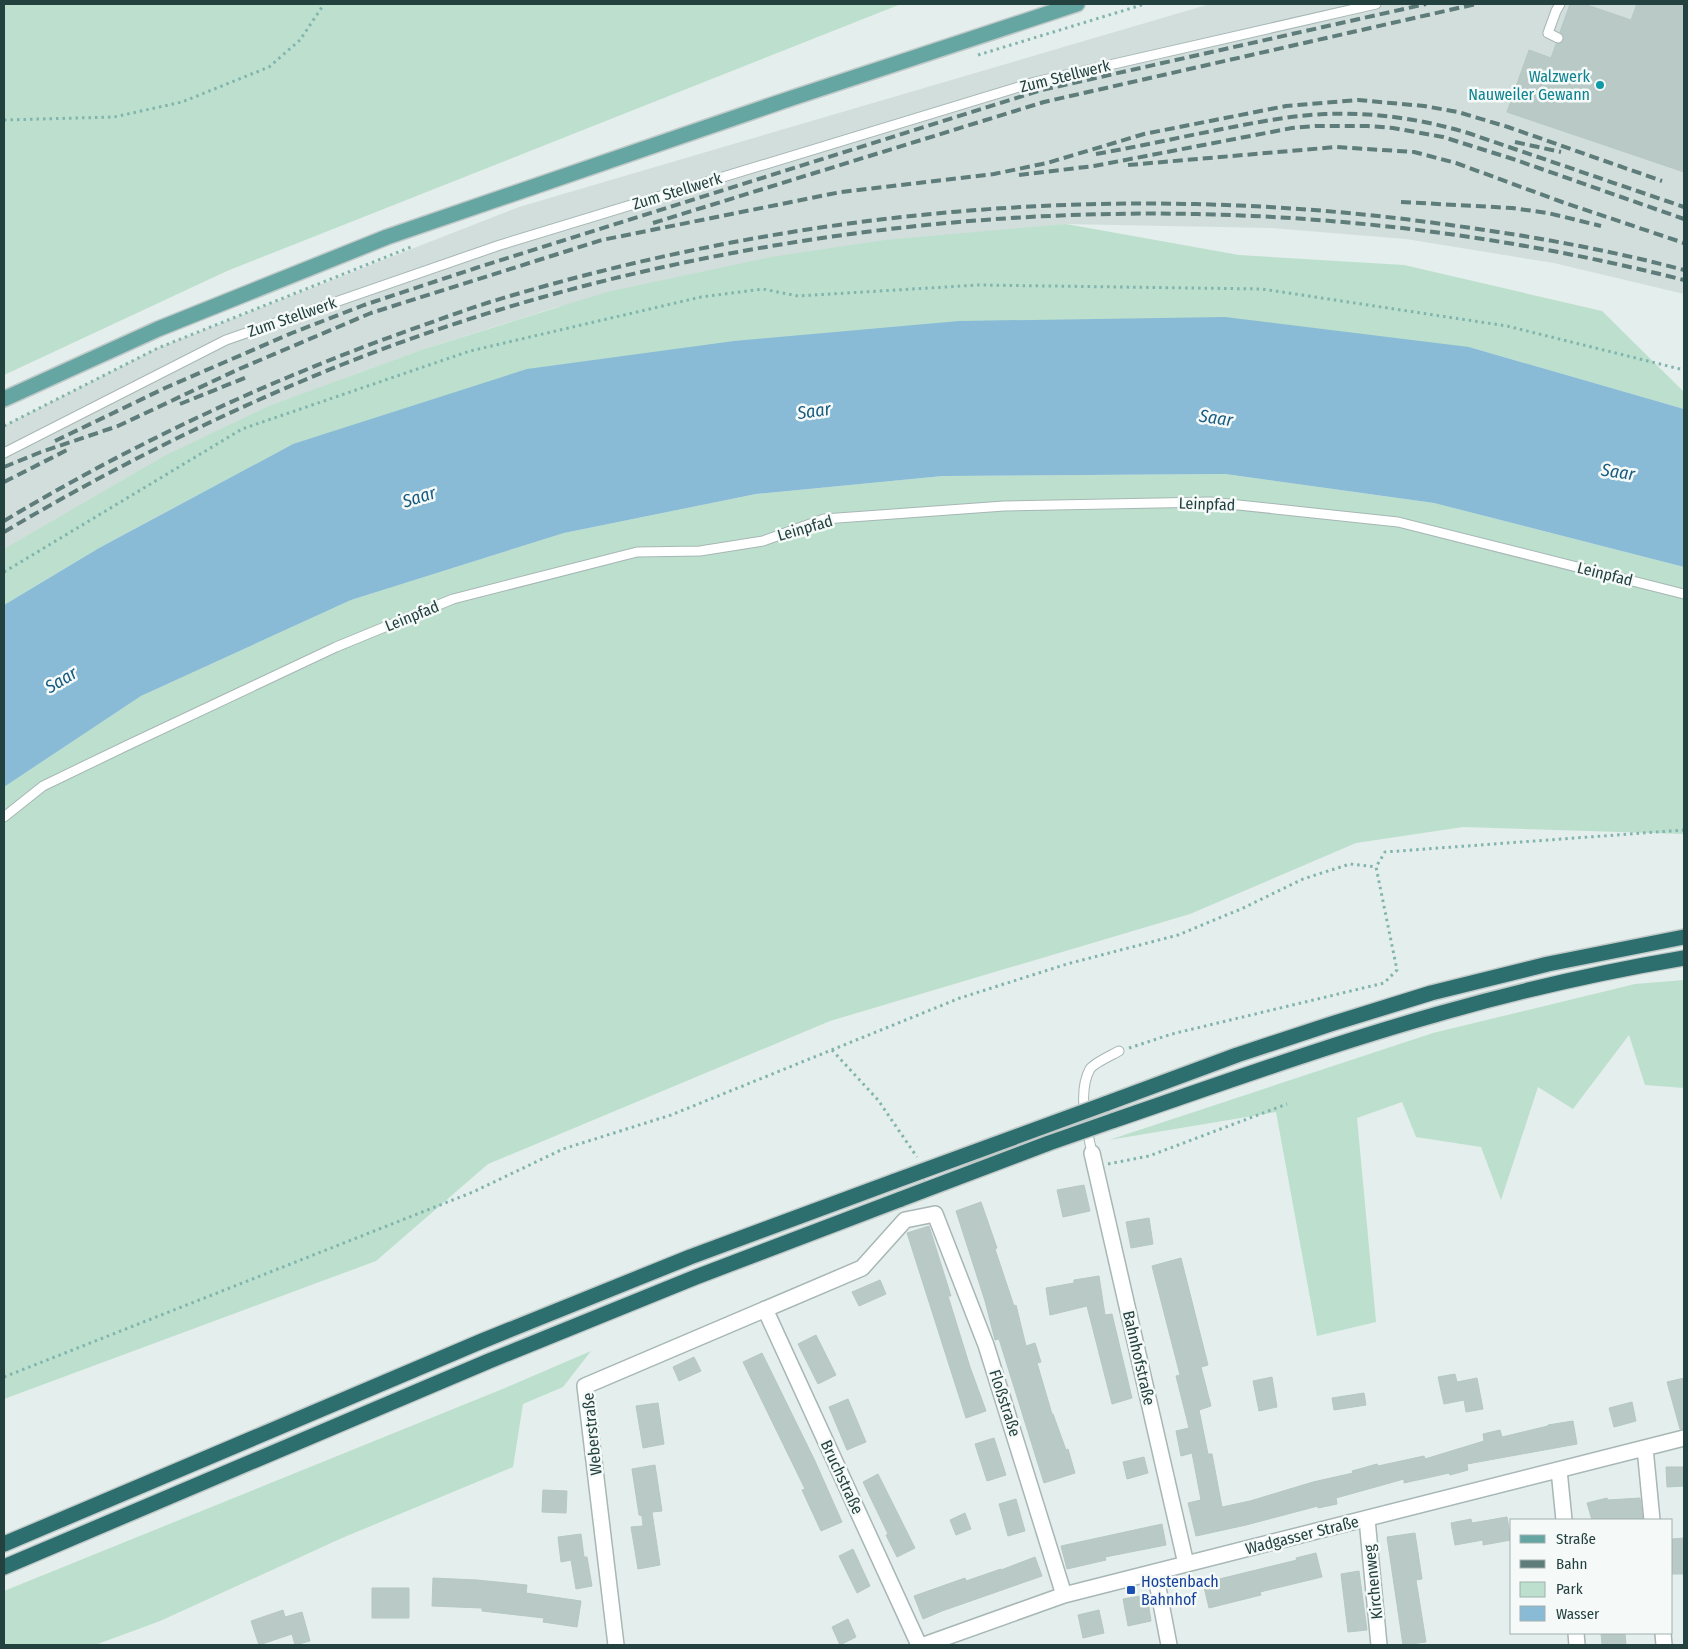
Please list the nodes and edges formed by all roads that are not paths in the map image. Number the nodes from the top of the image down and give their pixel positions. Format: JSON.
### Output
{"nodes":[{"id":1,"x":1077,"y":4,"type":"edge"},
{"id":2,"x":1376,"y":4,"type":"edge"},
{"id":3,"x":1560,"y":4,"type":"edge"},
{"id":4,"x":1558,"y":38,"type":"dead end"},
{"id":5,"x":4,"y":399,"type":"edge"},
{"id":6,"x":4,"y":453,"type":"edge"},
{"id":7,"x":1684,"y":594,"type":"edge"},
{"id":8,"x":4,"y":817,"type":"edge"},
{"id":9,"x":1684,"y":937,"type":"edge"},
{"id":10,"x":1684,"y":958,"type":"edge"},
{"id":11,"x":1119,"y":1051,"type":"road end"},
{"id":12,"x":1084,"y":1119,"type":"junction"},
{"id":13,"x":1094,"y":1160,"type":"joint"},
{"id":14,"x":929,"y":1178,"type":"dead end"},
{"id":15,"x":765,"y":1309,"type":"junction"},
{"id":16,"x":1684,"y":1438,"type":"edge"},
{"id":17,"x":1645,"y":1448,"type":"junction"},
{"id":18,"x":1559,"y":1470,"type":"junction"},
{"id":19,"x":1564,"y":1519,"type":"edge"},
{"id":20,"x":1652,"y":1519,"type":"edge"},
{"id":21,"x":1367,"y":1520,"type":"junction"},
{"id":22,"x":4,"y":1544,"type":"edge"},
{"id":23,"x":1186,"y":1564,"type":"junction"},
{"id":24,"x":4,"y":1567,"type":"edge"},
{"id":25,"x":1155,"y":1572,"type":"junction"},
{"id":26,"x":1064,"y":1596,"type":"junction"},
{"id":27,"x":616,"y":1645,"type":"edge"},
{"id":28,"x":920,"y":1645,"type":"edge"},
{"id":29,"x":924,"y":1645,"type":"edge"},
{"id":30,"x":1169,"y":1645,"type":"edge"},
{"id":31,"x":1380,"y":1645,"type":"edge"}],
"edges":[{"from":1,"to":5,"type":"main road"},
{"from":2,"to":6,"type":"lane","name":"Zum Stellwerk"},
{"from":3,"to":4,"type":"lane"},
{"from":7,"to":8,"type":"lane","name":"Leinpfad"},
{"from":9,"to":22,"type":"highway","bridge":true},
{"from":10,"to":24,"type":"highway","bridge":true},
{"from":11,"to":12,"type":"lane"},
{"from":12,"to":13,"type":"lane"},
{"from":12,"to":14,"type":"lane"},
{"from":13,"to":23,"type":"street","name":"Bahnhofstraße"},
{"from":15,"to":26,"type":"street","name":"Floßstraße"},
{"from":15,"to":27,"type":"street","name":"Weberstraße"},
{"from":15,"to":28,"type":"street","name":"Bruchstraße"},
{"from":16,"to":17,"type":"street","name":"Wadgasser Straße"},
{"from":17,"to":18,"type":"street","name":"Wadgasser Straße"},
{"from":17,"to":20,"type":"street"},
{"from":18,"to":19,"type":"street"},
{"from":18,"to":21,"type":"street","name":"Wadgasser Straße"},
{"from":21,"to":23,"type":"street","name":"Wadgasser Straße"},
{"from":21,"to":31,"type":"street","name":"Kirchenweg"},
{"from":23,"to":25,"type":"street","name":"Wadgasser Straße"},
{"from":25,"to":26,"type":"street","name":"Wadgasser Straße"},
{"from":25,"to":30,"type":"street"},
{"from":26,"to":29,"type":"street","name":"Wadgasser Straße"}]}
